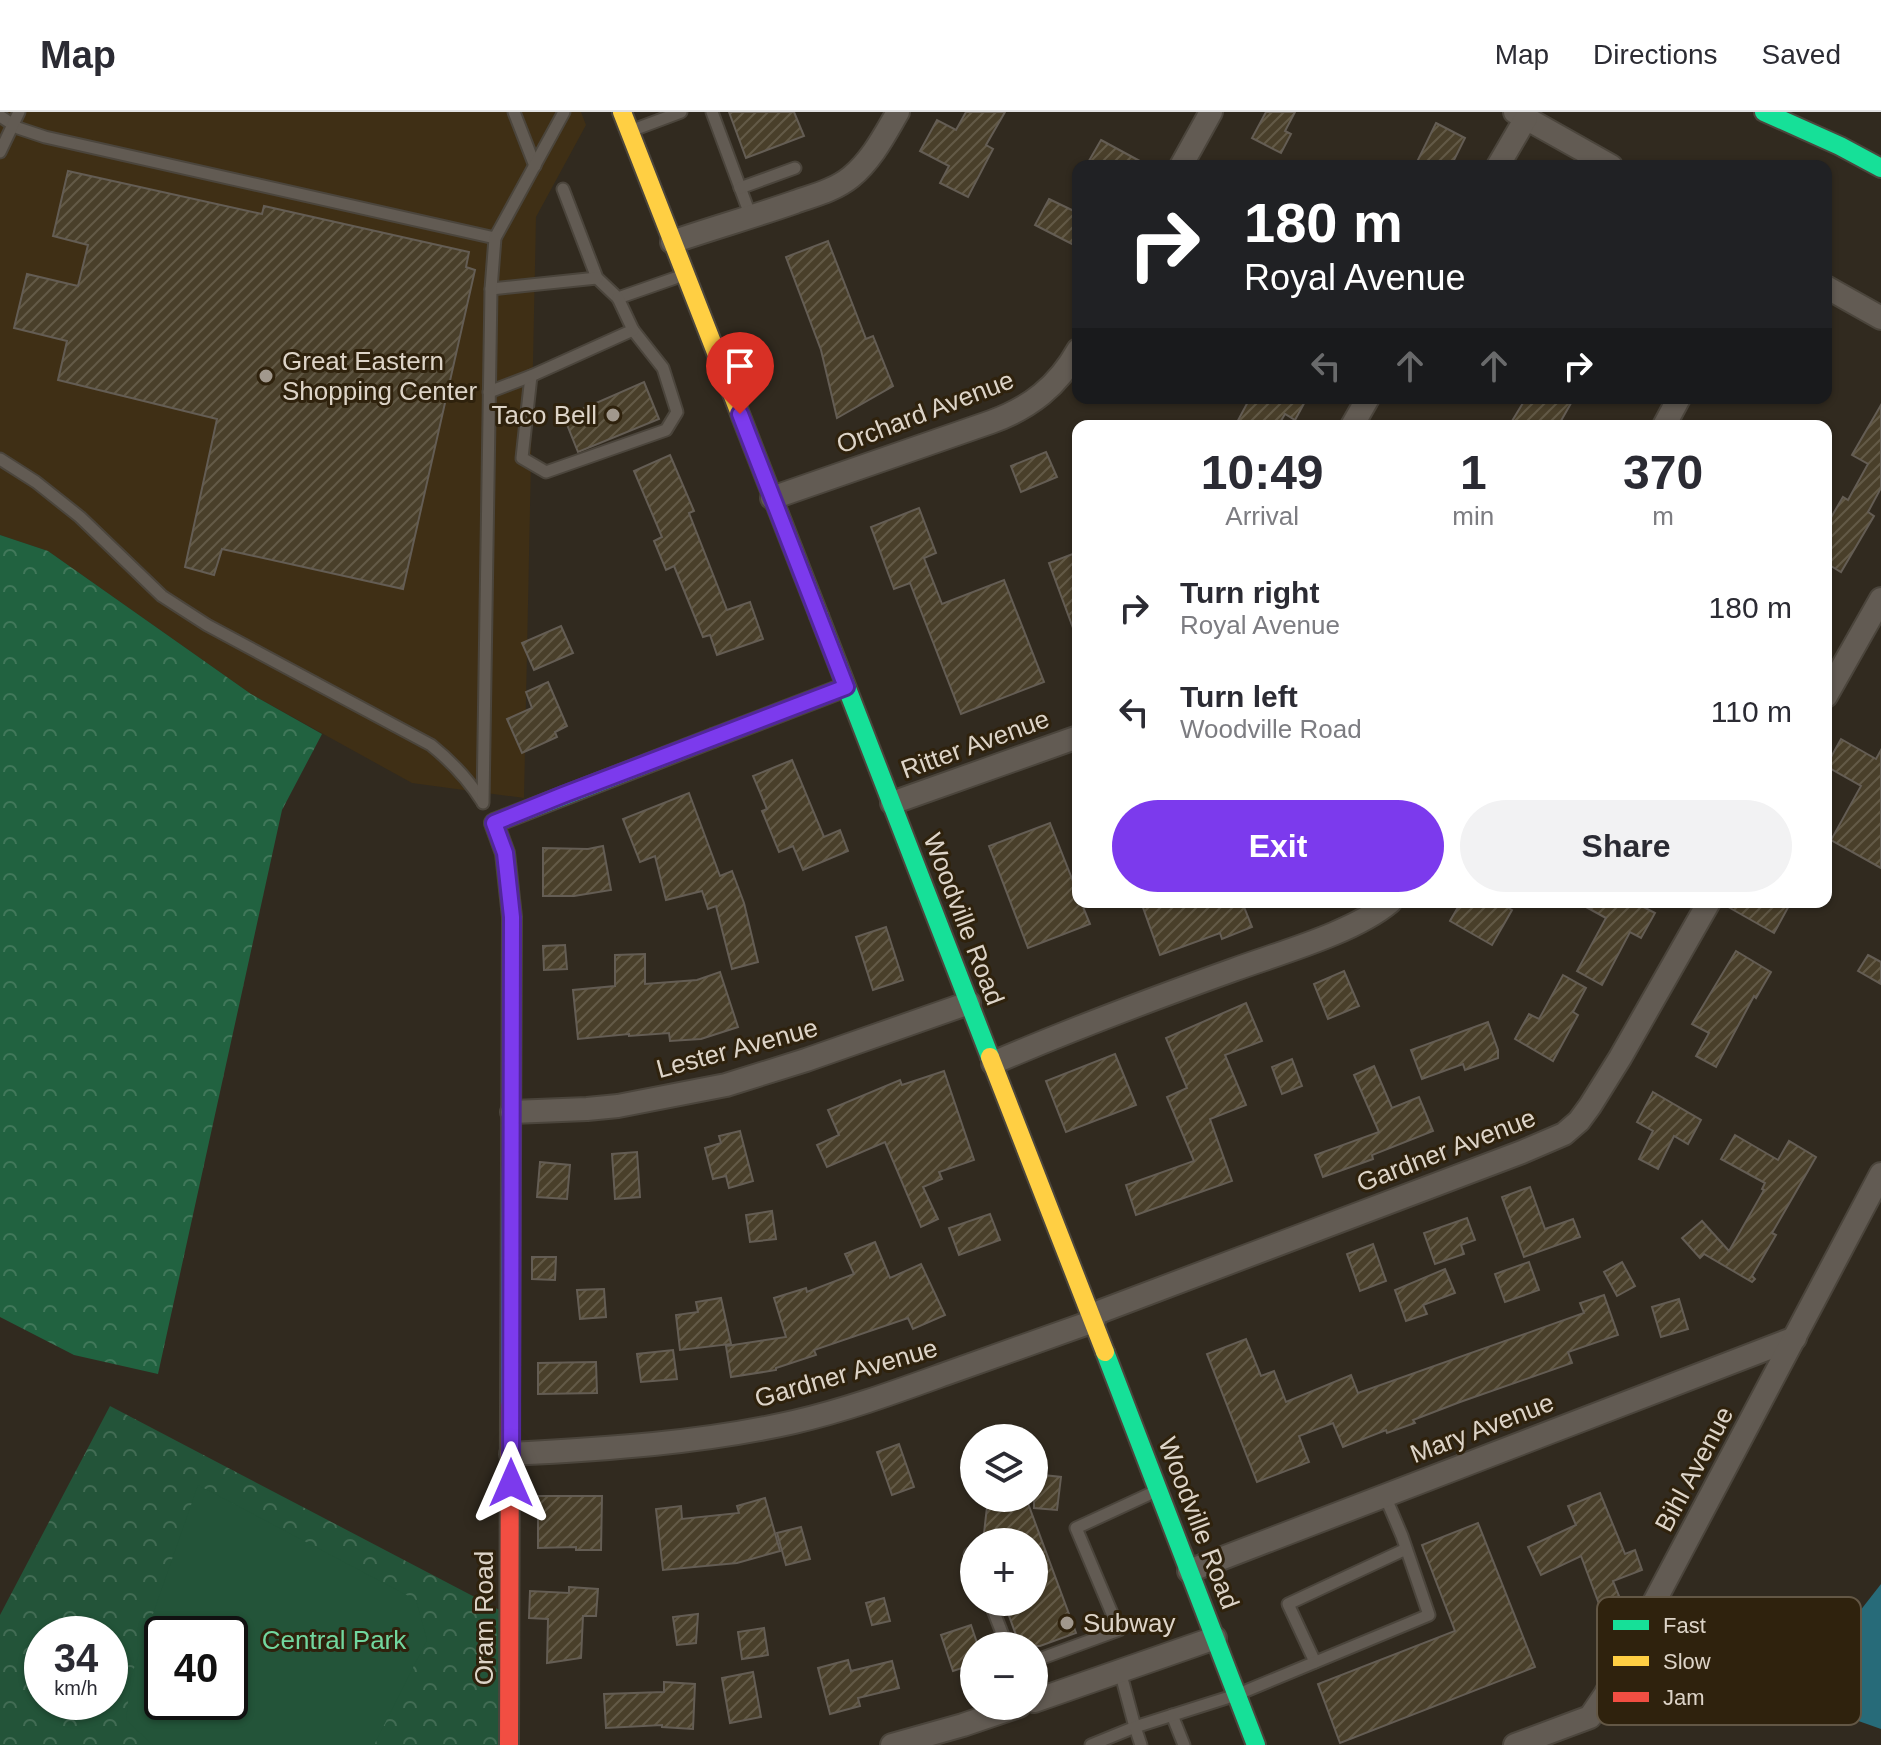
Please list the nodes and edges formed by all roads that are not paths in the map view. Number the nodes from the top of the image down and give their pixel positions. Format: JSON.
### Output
{"nodes":[{"id":1,"x":19,"y":112,"type":"edge"},
{"id":2,"x":514,"y":112,"type":"edge"},
{"id":3,"x":564,"y":112,"type":"edge"},
{"id":4,"x":622,"y":112,"type":"edge"},
{"id":5,"x":681,"y":112,"type":"edge"},
{"id":6,"x":712,"y":112,"type":"edge"},
{"id":7,"x":898,"y":112,"type":"edge"},
{"id":8,"x":1211,"y":112,"type":"edge"},
{"id":9,"x":1764,"y":112,"type":"edge"},
{"id":10,"x":1521,"y":115,"type":"edge"},
{"id":11,"x":0,"y":116,"type":"edge"},
{"id":12,"x":1795,"y":118,"type":"edge"},
{"id":13,"x":12,"y":124,"type":"junction"},
{"id":14,"x":629,"y":131,"type":"junction"},
{"id":15,"x":0,"y":152,"type":"edge"},
{"id":16,"x":1184,"y":160,"type":"edge"},
{"id":17,"x":1501,"y":160,"type":"edge"},
{"id":18,"x":1600,"y":160,"type":"edge"},
{"id":19,"x":535,"y":166,"type":"junction"},
{"id":20,"x":795,"y":168,"type":"dead end"},
{"id":21,"x":1881,"y":168,"type":"edge"},
{"id":22,"x":740,"y":188,"type":"junction"},
{"id":23,"x":563,"y":189,"type":"dead end"},
{"id":24,"x":751,"y":218,"type":"junction"},
{"id":25,"x":495,"y":238,"type":"junction"},
{"id":26,"x":672,"y":242,"type":"junction"},
{"id":27,"x":685,"y":275,"type":"junction"},
{"id":28,"x":597,"y":278,"type":"junction"},
{"id":29,"x":491,"y":289,"type":"junction"},
{"id":30,"x":1832,"y":290,"type":"edge"},
{"id":31,"x":618,"y":298,"type":"junction"},
{"id":32,"x":1881,"y":318,"type":"edge"},
{"id":33,"x":633,"y":330,"type":"junction"},
{"id":34,"x":1072,"y":360,"type":"edge"},
{"id":35,"x":531,"y":376,"type":"junction"},
{"id":36,"x":489,"y":392,"type":"junction"},
{"id":37,"x":0,"y":459,"type":"edge"},
{"id":38,"x":772,"y":498,"type":"junction"},
{"id":39,"x":1881,"y":599,"type":"edge"},
{"id":40,"x":1832,"y":685,"type":"edge"},
{"id":41,"x":846,"y":687,"type":"junction"},
{"id":42,"x":1072,"y":739,"type":"edge"},
{"id":43,"x":483,"y":803,"type":"junction"},
{"id":44,"x":892,"y":803,"type":"junction"},
{"id":45,"x":494,"y":823,"type":"junction"},
{"id":46,"x":1380,"y":908,"type":"edge"},
{"id":47,"x":1706,"y":908,"type":"edge"},
{"id":48,"x":969,"y":1003,"type":"junction"},
{"id":49,"x":993,"y":1063,"type":"junction"},
{"id":50,"x":512,"y":1112,"type":"junction"},
{"id":51,"x":1881,"y":1174,"type":"edge"},
{"id":52,"x":1092,"y":1318,"type":"junction"},
{"id":53,"x":1795,"y":1338,"type":"junction"},
{"id":54,"x":511,"y":1454,"type":"junction"},
{"id":55,"x":1158,"y":1490,"type":"junction"},
{"id":56,"x":1385,"y":1496,"type":"junction"},
{"id":57,"x":1406,"y":1549,"type":"junction"},
{"id":58,"x":1189,"y":1571,"type":"junction"},
{"id":59,"x":1657,"y":1597,"type":"edge"},
{"id":60,"x":1215,"y":1638,"type":"junction"},
{"id":61,"x":1048,"y":1656,"type":"edge"},
{"id":62,"x":1315,"y":1662,"type":"junction"},
{"id":63,"x":1120,"y":1671,"type":"junction"},
{"id":64,"x":1236,"y":1695,"type":"junction"},
{"id":65,"x":1048,"y":1696,"type":"edge"},
{"id":66,"x":1597,"y":1707,"type":"edge"},
{"id":67,"x":1172,"y":1715,"type":"junction"},
{"id":68,"x":978,"y":1720,"type":"edge"},
{"id":69,"x":1135,"y":1727,"type":"junction"},
{"id":70,"x":509,"y":1745,"type":"edge"},
{"id":71,"x":892,"y":1745,"type":"edge"},
{"id":72,"x":1091,"y":1745,"type":"edge"},
{"id":73,"x":1141,"y":1745,"type":"edge"},
{"id":74,"x":1184,"y":1745,"type":"edge"},
{"id":75,"x":1256,"y":1745,"type":"edge"},
{"id":76,"x":1515,"y":1745,"type":"edge"}],
"edges":[{"from":1,"to":13,"type":"lane"},
{"from":2,"to":19,"type":"lane"},
{"from":3,"to":19,"type":"lane"},
{"from":4,"to":14,"type":"main road","name":"Woodville Road"},
{"from":5,"to":14,"type":"lane"},
{"from":6,"to":22,"type":"lane"},
{"from":7,"to":24,"type":"street"},
{"from":8,"to":16,"type":"street"},
{"from":9,"to":12,"type":"main road"},
{"from":10,"to":17,"type":"street"},
{"from":10,"to":18,"type":"street"},
{"from":11,"to":13,"type":"lane"},
{"from":12,"to":21,"type":"main road"},
{"from":13,"to":15,"type":"lane"},
{"from":13,"to":25,"type":"lane"},
{"from":14,"to":26,"type":"main road","name":"Woodville Road"},
{"from":19,"to":25,"type":"lane"},
{"from":20,"to":22,"type":"lane"},
{"from":22,"to":24,"type":"lane"},
{"from":23,"to":28,"type":"lane"},
{"from":24,"to":26,"type":"street"},
{"from":25,"to":29,"type":"lane"},
{"from":26,"to":27,"type":"main road","name":"Woodville Road"},
{"from":27,"to":31,"type":"lane"},
{"from":27,"to":38,"type":"main road","name":"Woodville Road"},
{"from":28,"to":29,"type":"lane"},
{"from":28,"to":31,"type":"lane"},
{"from":29,"to":36,"type":"lane"},
{"from":30,"to":32,"type":"street"},
{"from":31,"to":33,"type":"lane"},
{"from":33,"to":35,"type":"lane"},
{"from":33,"to":35,"type":"lane"},
{"from":34,"to":38,"type":"street","name":"Orchard Avenue"},
{"from":35,"to":36,"type":"lane"},
{"from":36,"to":43,"type":"lane"},
{"from":37,"to":43,"type":"lane"},
{"from":38,"to":41,"type":"main road","name":"Woodville Road"},
{"from":39,"to":40,"type":"street"},
{"from":41,"to":44,"type":"main road","name":"Woodville Road"},
{"from":41,"to":45,"type":"main road"},
{"from":42,"to":44,"type":"street","name":"Ritter Avenue"},
{"from":43,"to":45,"type":"lane"},
{"from":44,"to":48,"type":"main road","name":"Woodville Road"},
{"from":45,"to":50,"type":"main road","name":"Oram Road"},
{"from":46,"to":49,"type":"street"},
{"from":47,"to":52,"type":"street","name":"Gardner Avenue"},
{"from":48,"to":49,"type":"main road","name":"Woodville Road"},
{"from":48,"to":50,"type":"street","name":"Lester Avenue"},
{"from":49,"to":52,"type":"main road","name":"Woodville Road"},
{"from":50,"to":54,"type":"main road","name":"Oram Road"},
{"from":51,"to":53,"type":"street","name":"Bihl Avenue"},
{"from":52,"to":54,"type":"street","name":"Gardner Avenue"},
{"from":52,"to":55,"type":"main road","name":"Woodville Road"},
{"from":53,"to":56,"type":"street","name":"Mary Avenue"},
{"from":53,"to":59,"type":"street","name":"Bihl Avenue"},
{"from":54,"to":70,"type":"main road","name":"Oram Road"},
{"from":55,"to":58,"type":"main road","name":"Woodville Road"},
{"from":55,"to":61,"type":"lane"},
{"from":56,"to":57,"type":"lane"},
{"from":56,"to":58,"type":"street","name":"Mary Avenue"},
{"from":57,"to":62,"type":"lane"},
{"from":57,"to":62,"type":"lane"},
{"from":58,"to":60,"type":"main road","name":"Woodville Road"},
{"from":60,"to":63,"type":"street"},
{"from":60,"to":64,"type":"main road","name":"Woodville Road"},
{"from":62,"to":64,"type":"lane"},
{"from":63,"to":65,"type":"street"},
{"from":63,"to":69,"type":"lane"},
{"from":64,"to":67,"type":"lane"},
{"from":64,"to":75,"type":"main road","name":"Woodville Road"},
{"from":66,"to":76,"type":"street","name":"Bihl Avenue"},
{"from":67,"to":69,"type":"lane"},
{"from":67,"to":74,"type":"lane"},
{"from":68,"to":71,"type":"street"},
{"from":69,"to":72,"type":"lane"},
{"from":69,"to":73,"type":"lane"}]}
